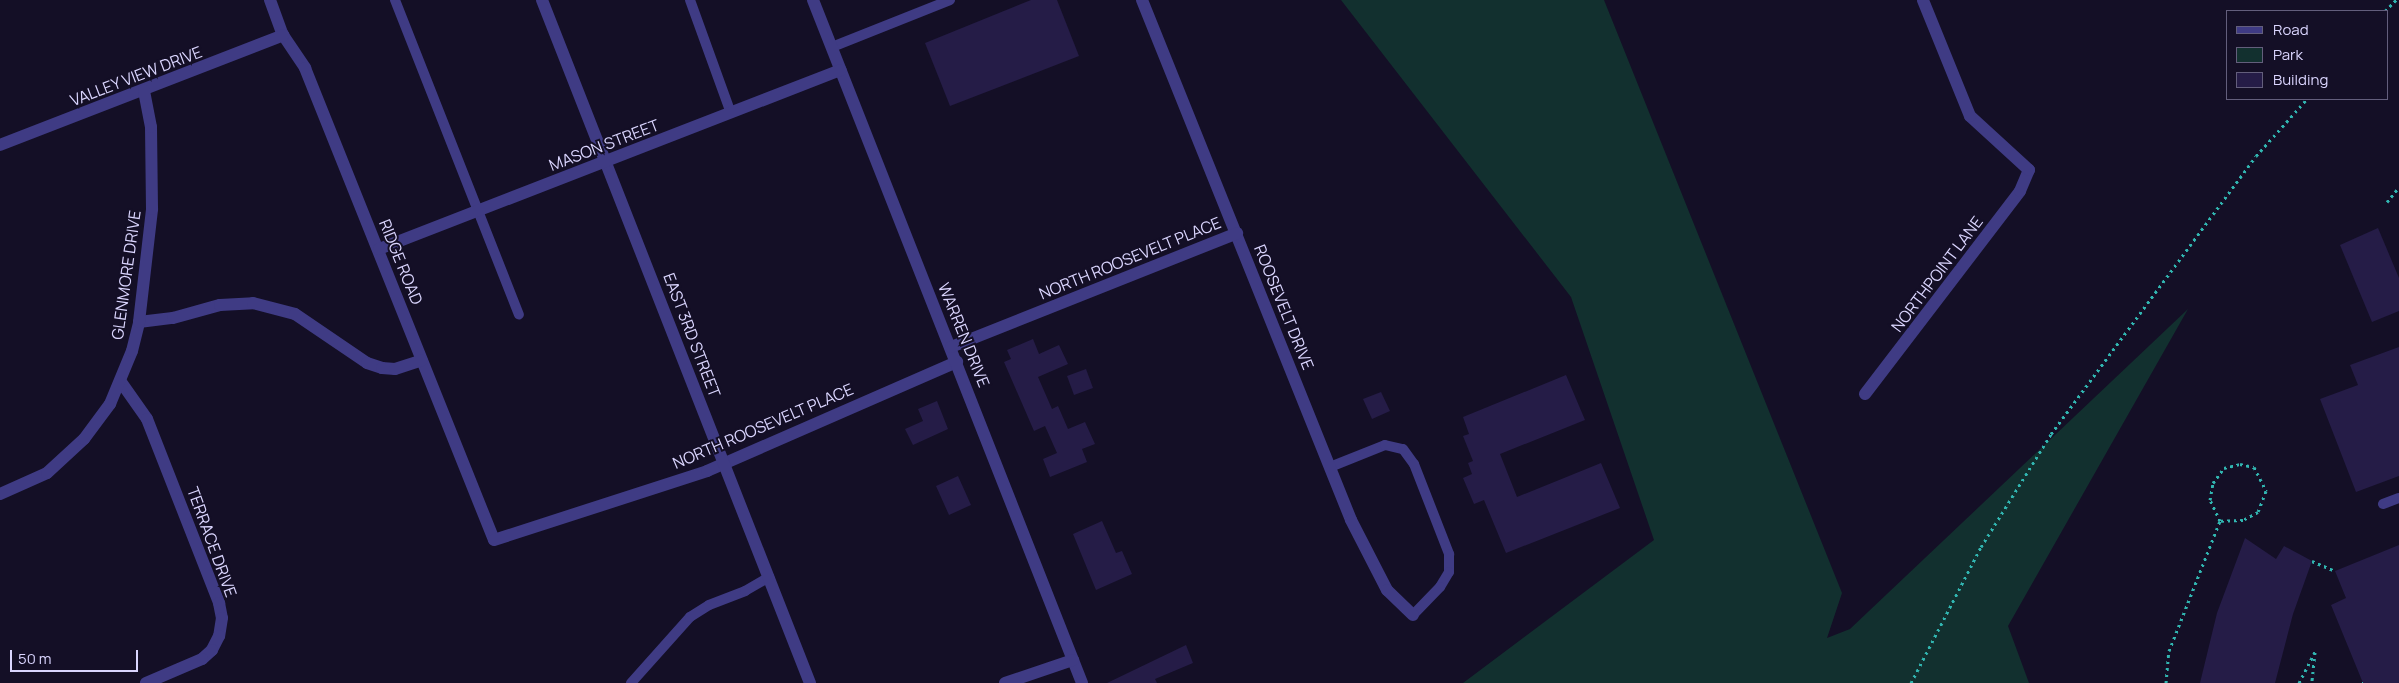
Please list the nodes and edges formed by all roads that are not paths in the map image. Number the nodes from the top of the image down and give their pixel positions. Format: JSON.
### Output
{"nodes":[{"id":1,"x":270,"y":0,"type":"edge"},
{"id":2,"x":395,"y":0,"type":"edge"},
{"id":3,"x":542,"y":0,"type":"edge"},
{"id":4,"x":690,"y":0,"type":"edge"},
{"id":5,"x":814,"y":0,"type":"edge"},
{"id":6,"x":950,"y":0,"type":"edge"},
{"id":7,"x":1142,"y":0,"type":"edge"},
{"id":8,"x":1924,"y":0,"type":"edge"},
{"id":9,"x":283,"y":35,"type":"junction"},
{"id":10,"x":832,"y":47,"type":"junction"},
{"id":11,"x":840,"y":70,"type":"junction"},
{"id":12,"x":144,"y":92,"type":"junction"},
{"id":13,"x":731,"y":113,"type":"junction"},
{"id":14,"x":0,"y":145,"type":"edge"},
{"id":15,"x":606,"y":161,"type":"junction"},
{"id":16,"x":479,"y":211,"type":"junction"},
{"id":17,"x":1237,"y":233,"type":"junction"},
{"id":18,"x":379,"y":249,"type":"junction"},
{"id":19,"x":519,"y":314,"type":"dead end"},
{"id":20,"x":139,"y":322,"type":"junction"},
{"id":21,"x":951,"y":347,"type":"junction"},
{"id":22,"x":422,"y":360,"type":"junction"},
{"id":23,"x":957,"y":362,"type":"junction"},
{"id":24,"x":121,"y":382,"type":"junction"},
{"id":25,"x":1865,"y":394,"type":"dead end"},
{"id":26,"x":724,"y":463,"type":"junction"},
{"id":27,"x":1330,"y":467,"type":"junction"},
{"id":28,"x":0,"y":494,"type":"edge"},
{"id":29,"x":2399,"y":498,"type":"edge"},
{"id":30,"x":2383,"y":504,"type":"dead end"},
{"id":31,"x":494,"y":540,"type":"joint"},
{"id":32,"x":768,"y":577,"type":"junction"},
{"id":33,"x":1413,"y":615,"type":"joint"},
{"id":34,"x":1073,"y":660,"type":"junction"},
{"id":35,"x":146,"y":683,"type":"edge"},
{"id":36,"x":631,"y":683,"type":"edge"},
{"id":37,"x":810,"y":683,"type":"edge"},
{"id":38,"x":1004,"y":683,"type":"edge"},
{"id":39,"x":1082,"y":683,"type":"edge"}],
"edges":[{"from":1,"to":9,"type":"street","name":"RIDGE ROAD"},
{"from":2,"to":16,"type":"lane"},
{"from":3,"to":15,"type":"street","name":"EAST 3RD STREET"},
{"from":4,"to":13,"type":"lane"},
{"from":5,"to":10,"type":"street","name":"WARREN DRIVE"},
{"from":6,"to":10,"type":"lane"},
{"from":7,"to":17,"type":"street","name":"ROOSEVELT DRIVE"},
{"from":8,"to":25,"type":"street","name":"NORTHPOINT LANE"},
{"from":9,"to":12,"type":"street","name":"VALLEY VIEW DRIVE"},
{"from":9,"to":18,"type":"street","name":"RIDGE ROAD"},
{"from":10,"to":11,"type":"street","name":"WARREN DRIVE"},
{"from":11,"to":13,"type":"street","name":"MASON STREET"},
{"from":11,"to":21,"type":"street","name":"WARREN DRIVE"},
{"from":12,"to":14,"type":"street","name":"VALLEY VIEW DRIVE"},
{"from":12,"to":20,"type":"street","name":"GLENMORE DRIVE"},
{"from":13,"to":15,"type":"street","name":"MASON STREET"},
{"from":15,"to":16,"type":"street","name":"MASON STREET"},
{"from":15,"to":26,"type":"street","name":"EAST 3RD STREET"},
{"from":16,"to":18,"type":"street","name":"MASON STREET"},
{"from":16,"to":19,"type":"lane"},
{"from":17,"to":21,"type":"street","name":"NORTH ROOSEVELT PLACE"},
{"from":17,"to":27,"type":"street","name":"ROOSEVELT DRIVE"},
{"from":18,"to":22,"type":"street","name":"RIDGE ROAD"},
{"from":20,"to":22,"type":"street"},
{"from":20,"to":24,"type":"street","name":"GLENMORE DRIVE"},
{"from":21,"to":23,"type":"street","name":"WARREN DRIVE"},
{"from":22,"to":31,"type":"street","name":"RIDGE ROAD"},
{"from":23,"to":26,"type":"street","name":"NORTH ROOSEVELT PLACE"},
{"from":23,"to":34,"type":"street","name":"WARREN DRIVE"},
{"from":24,"to":28,"type":"street","name":"GLENMORE DRIVE"},
{"from":24,"to":35,"type":"street","name":"TERRACE DRIVE"},
{"from":26,"to":31,"type":"street","name":"NORTH ROOSEVELT PLACE"},
{"from":26,"to":32,"type":"street","name":"EAST 3RD STREET"},
{"from":27,"to":33,"type":"street","name":"ROOSEVELT DRIVE"},
{"from":27,"to":33,"type":"lane"},
{"from":29,"to":30,"type":"lane"},
{"from":32,"to":36,"type":"lane"},
{"from":32,"to":37,"type":"street","name":"EAST 3RD STREET"},
{"from":34,"to":38,"type":"street"},
{"from":34,"to":39,"type":"street","name":"WARREN DRIVE"}]}
